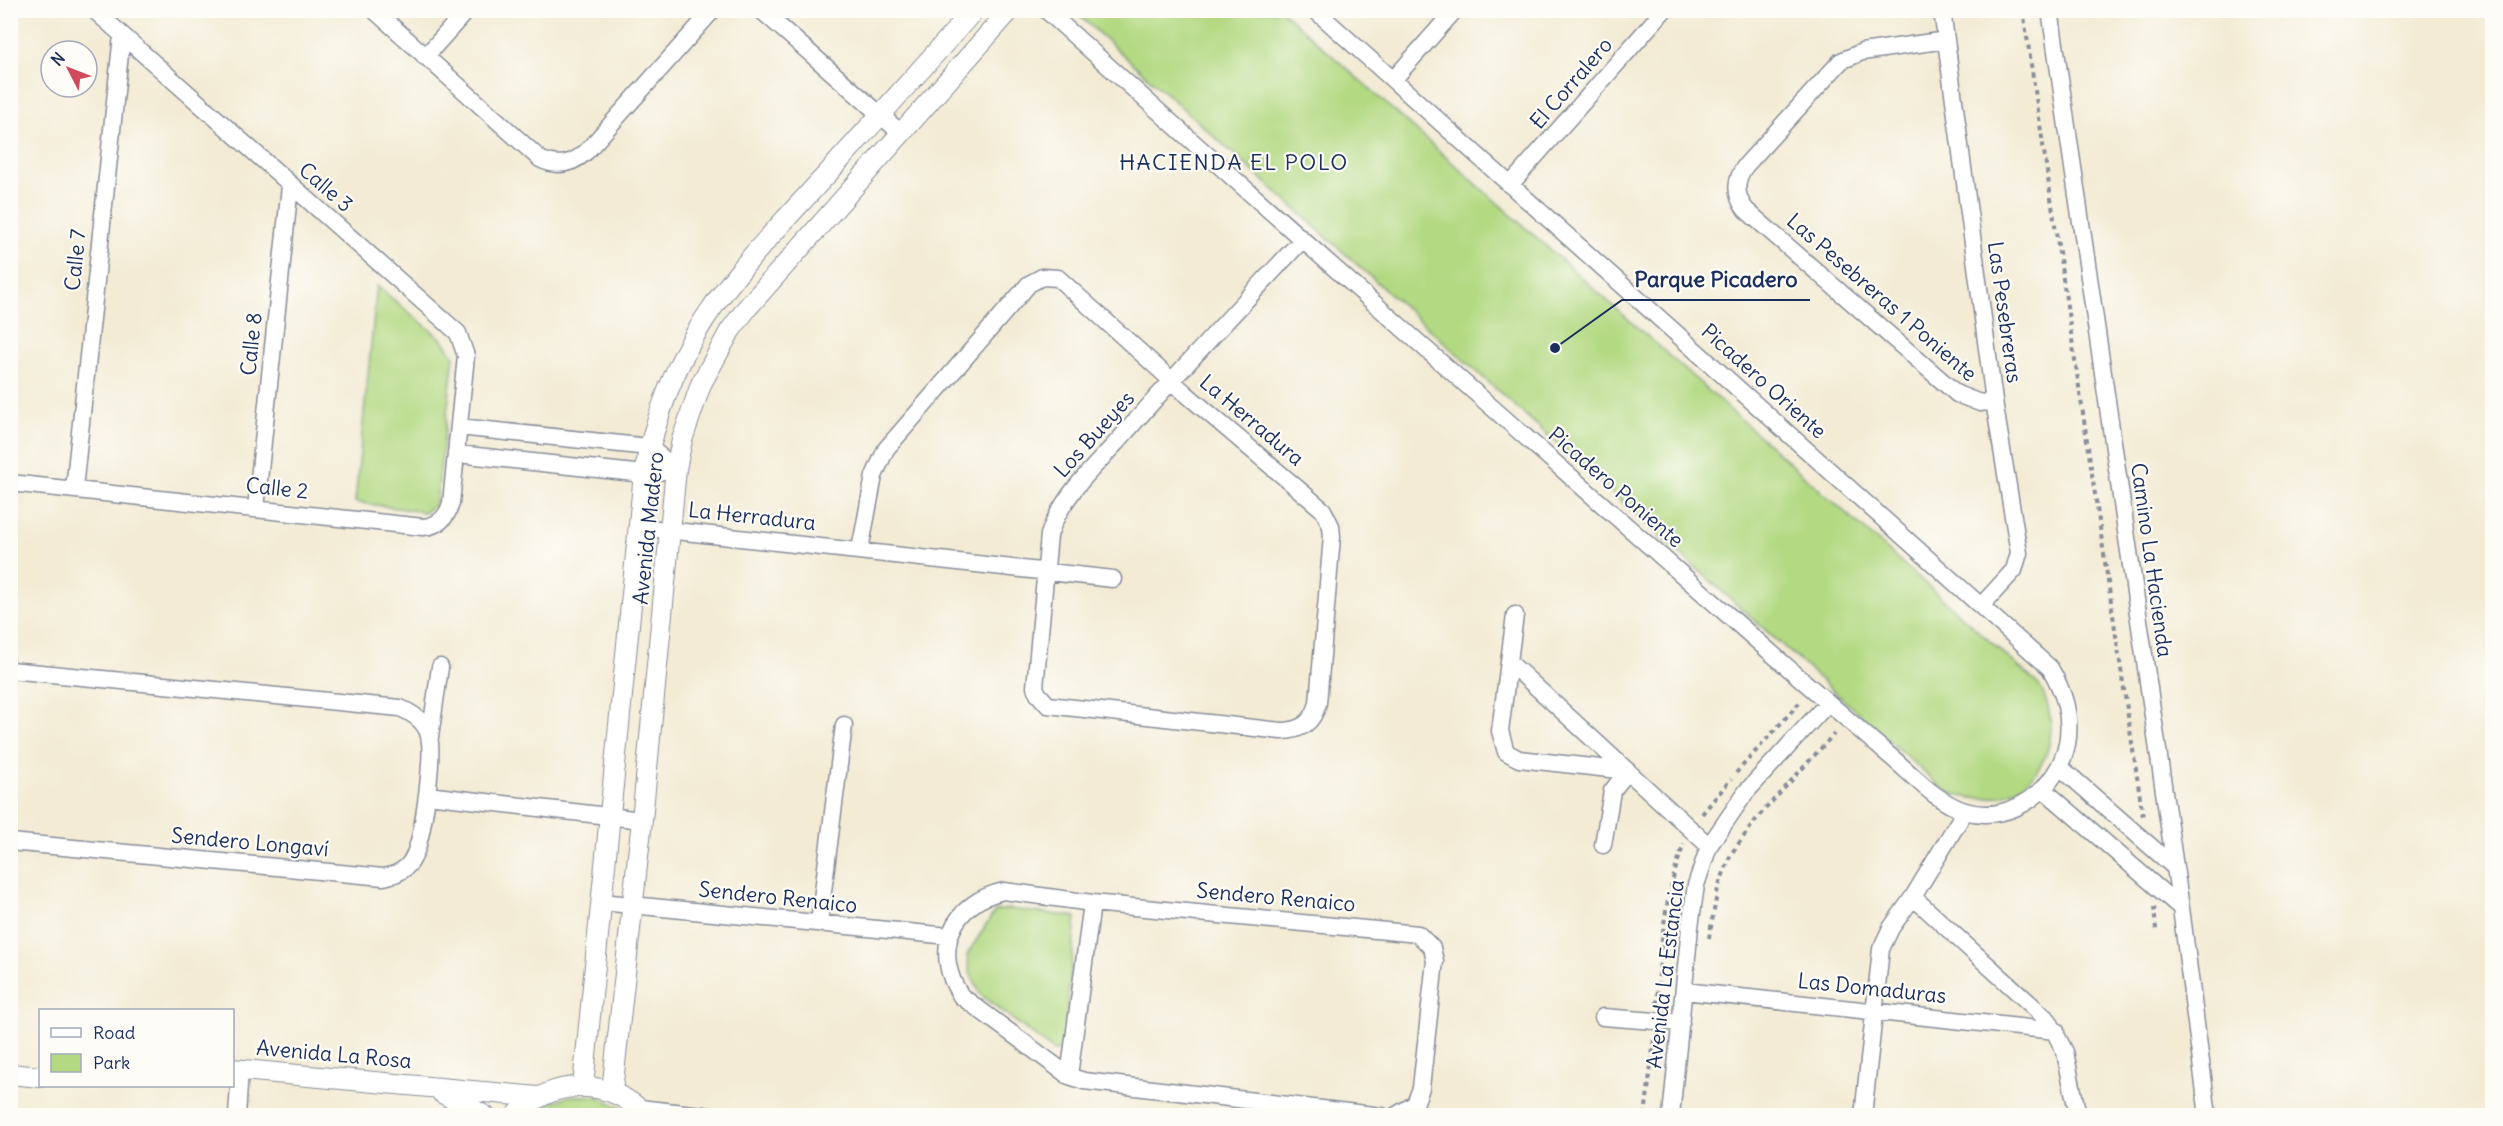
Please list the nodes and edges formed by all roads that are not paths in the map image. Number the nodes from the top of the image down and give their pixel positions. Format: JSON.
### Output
{"nodes":[{"id":1,"x":93,"y":10,"type":"edge"},
{"id":2,"x":374,"y":10,"type":"edge"},
{"id":3,"x":467,"y":10,"type":"edge"},
{"id":4,"x":713,"y":10,"type":"edge"},
{"id":5,"x":761,"y":10,"type":"edge"},
{"id":6,"x":974,"y":10,"type":"edge"},
{"id":7,"x":1010,"y":10,"type":"edge"},
{"id":8,"x":1046,"y":10,"type":"edge"},
{"id":9,"x":1315,"y":10,"type":"edge"},
{"id":10,"x":1455,"y":10,"type":"edge"},
{"id":11,"x":1664,"y":10,"type":"edge"},
{"id":12,"x":1942,"y":10,"type":"edge"},
{"id":13,"x":2050,"y":10,"type":"edge"},
{"id":14,"x":122,"y":35,"type":"junction"},
{"id":15,"x":1946,"y":40,"type":"junction"},
{"id":16,"x":425,"y":57,"type":"junction"},
{"id":17,"x":1393,"y":80,"type":"junction"},
{"id":18,"x":880,"y":115,"type":"junction"},
{"id":19,"x":902,"y":135,"type":"junction"},
{"id":20,"x":1510,"y":185,"type":"junction"},
{"id":21,"x":290,"y":186,"type":"junction"},
{"id":22,"x":1302,"y":240,"type":"junction"},
{"id":23,"x":1171,"y":381,"type":"junction"},
{"id":24,"x":1994,"y":401,"type":"junction"},
{"id":25,"x":459,"y":427,"type":"junction"},
{"id":26,"x":649,"y":447,"type":"junction"},
{"id":27,"x":458,"y":454,"type":"junction"},
{"id":28,"x":676,"y":469,"type":"junction"},
{"id":29,"x":644,"y":474,"type":"junction"},
{"id":30,"x":10,"y":483,"type":"edge"},
{"id":31,"x":74,"y":489,"type":"junction"},
{"id":32,"x":256,"y":508,"type":"junction"},
{"id":33,"x":639,"y":527,"type":"junction"},
{"id":34,"x":672,"y":530,"type":"junction"},
{"id":35,"x":860,"y":550,"type":"junction"},
{"id":36,"x":1045,"y":572,"type":"junction"},
{"id":37,"x":1113,"y":579,"type":"dead end"},
{"id":38,"x":1982,"y":605,"type":"junction"},
{"id":39,"x":1515,"y":615,"type":"dead end"},
{"id":40,"x":1510,"y":663,"type":"junction"},
{"id":41,"x":440,"y":667,"type":"dead end"},
{"id":42,"x":10,"y":670,"type":"edge"},
{"id":43,"x":1048,"y":705,"type":"joint"},
{"id":44,"x":1822,"y":709,"type":"junction"},
{"id":45,"x":844,"y":725,"type":"dead end"},
{"id":46,"x":430,"y":737,"type":"junction"},
{"id":47,"x":2060,"y":767,"type":"junction"},
{"id":48,"x":1628,"y":771,"type":"junction"},
{"id":49,"x":2043,"y":789,"type":"junction"},
{"id":50,"x":427,"y":795,"type":"junction"},
{"id":51,"x":1965,"y":811,"type":"junction"},
{"id":52,"x":612,"y":817,"type":"junction"},
{"id":53,"x":642,"y":820,"type":"junction"},
{"id":54,"x":10,"y":842,"type":"edge"},
{"id":55,"x":1603,"y":845,"type":"dead end"},
{"id":56,"x":1709,"y":846,"type":"junction"},
{"id":57,"x":2173,"y":866,"type":"junction"},
{"id":58,"x":1913,"y":897,"type":"junction"},
{"id":59,"x":602,"y":902,"type":"junction"},
{"id":60,"x":1092,"y":903,"type":"junction"},
{"id":61,"x":632,"y":905,"type":"junction"},
{"id":62,"x":2181,"y":908,"type":"junction"},
{"id":63,"x":819,"y":924,"type":"junction"},
{"id":64,"x":949,"y":936,"type":"junction"},
{"id":65,"x":1684,"y":992,"type":"junction"},
{"id":66,"x":1874,"y":1010,"type":"junction"},
{"id":67,"x":1603,"y":1017,"type":"dead end"},
{"id":68,"x":1680,"y":1023,"type":"junction"},
{"id":69,"x":2056,"y":1031,"type":"junction"},
{"id":70,"x":236,"y":1069,"type":"edge"},
{"id":71,"x":10,"y":1074,"type":"edge"},
{"id":72,"x":1069,"y":1076,"type":"junction"},
{"id":73,"x":39,"y":1077,"type":"edge"},
{"id":74,"x":583,"y":1086,"type":"junction"},
{"id":75,"x":432,"y":1088,"type":"junction"},
{"id":76,"x":612,"y":1091,"type":"junction"},
{"id":77,"x":538,"y":1097,"type":"junction"},
{"id":78,"x":643,"y":1112,"type":"edge"},
{"id":79,"x":237,"y":1116,"type":"edge"},
{"id":80,"x":485,"y":1116,"type":"edge"},
{"id":81,"x":516,"y":1116,"type":"edge"},
{"id":82,"x":711,"y":1116,"type":"edge"},
{"id":83,"x":1382,"y":1116,"type":"edge"},
{"id":84,"x":1395,"y":1116,"type":"edge"},
{"id":85,"x":1671,"y":1116,"type":"edge"},
{"id":86,"x":1863,"y":1116,"type":"edge"},
{"id":87,"x":2078,"y":1116,"type":"edge"},
{"id":88,"x":2208,"y":1116,"type":"edge"}],
"edges":[{"from":1,"to":14,"type":"street","name":"Calle 3"},
{"from":2,"to":16,"type":"street"},
{"from":3,"to":16,"type":"street"},
{"from":4,"to":16,"type":"street"},
{"from":5,"to":18,"type":"street"},
{"from":6,"to":18,"type":"street","name":"Avenida Madero"},
{"from":7,"to":19,"type":"street","name":"Avenida Madero"},
{"from":8,"to":22,"type":"street","name":"Picadero Poniente"},
{"from":9,"to":17,"type":"street","name":"Picadero Oriente"},
{"from":10,"to":17,"type":"street"},
{"from":11,"to":20,"type":"street","name":"El Corralero"},
{"from":12,"to":15,"type":"street","name":"Las Pesebreras"},
{"from":13,"to":57,"type":"street","name":"Camino La Hacienda"},
{"from":14,"to":21,"type":"street","name":"Calle 3"},
{"from":14,"to":31,"type":"street","name":"Calle 7"},
{"from":15,"to":24,"type":"street","name":"Las Pesebreras"},
{"from":15,"to":24,"type":"street","name":"Las Pesebreras 1 Poniente"},
{"from":17,"to":20,"type":"street","name":"Picadero Oriente"},
{"from":18,"to":19,"type":"street"},
{"from":18,"to":26,"type":"street","name":"Avenida Madero"},
{"from":19,"to":28,"type":"street","name":"Avenida Madero"},
{"from":20,"to":38,"type":"street","name":"Picadero Oriente"},
{"from":21,"to":25,"type":"street","name":"Calle 3"},
{"from":21,"to":32,"type":"street","name":"Calle 8"},
{"from":22,"to":23,"type":"street","name":"Los Bueyes"},
{"from":22,"to":44,"type":"street","name":"Picadero Poniente"},
{"from":23,"to":35,"type":"street","name":"La Herradura"},
{"from":23,"to":36,"type":"street","name":"Los Bueyes"},
{"from":23,"to":43,"type":"street","name":"La Herradura"},
{"from":24,"to":38,"type":"street","name":"Las Pesebreras"},
{"from":25,"to":26,"type":"street"},
{"from":25,"to":27,"type":"street","name":"Calle 2"},
{"from":26,"to":28,"type":"street"},
{"from":26,"to":29,"type":"street","name":"Avenida Madero"},
{"from":27,"to":29,"type":"street"},
{"from":27,"to":32,"type":"street","name":"Calle 2"},
{"from":28,"to":29,"type":"street"},
{"from":28,"to":34,"type":"street","name":"Avenida Madero"},
{"from":29,"to":33,"type":"street","name":"Avenida Madero"},
{"from":30,"to":31,"type":"street","name":"Calle 2"},
{"from":31,"to":32,"type":"street","name":"Calle 2"},
{"from":33,"to":34,"type":"street","name":"La Herradura"},
{"from":33,"to":52,"type":"street","name":"Avenida Madero"},
{"from":34,"to":35,"type":"street","name":"La Herradura"},
{"from":34,"to":53,"type":"street","name":"Avenida Madero"},
{"from":35,"to":36,"type":"street","name":"La Herradura"},
{"from":36,"to":37,"type":"street","name":"La Herradura"},
{"from":36,"to":43,"type":"street","name":"Los Bueyes"},
{"from":38,"to":47,"type":"street","name":"Picadero Oriente"},
{"from":39,"to":40,"type":"street"},
{"from":40,"to":48,"type":"street"},
{"from":40,"to":48,"type":"street"},
{"from":41,"to":46,"type":"street","name":"Sendero Longaví"},
{"from":42,"to":46,"type":"street"},
{"from":44,"to":51,"type":"street","name":"Picadero Poniente"},
{"from":44,"to":56,"type":"street","name":"Avenida La Estancia"},
{"from":45,"to":63,"type":"street"},
{"from":46,"to":50,"type":"street","name":"Sendero Longaví"},
{"from":47,"to":49,"type":"street","name":"Picadero Oriente"},
{"from":47,"to":57,"type":"street"},
{"from":48,"to":55,"type":"street"},
{"from":48,"to":56,"type":"street"},
{"from":49,"to":51,"type":"street","name":"Picadero Poniente"},
{"from":49,"to":62,"type":"street"},
{"from":50,"to":52,"type":"street"},
{"from":50,"to":54,"type":"street","name":"Sendero Longaví"},
{"from":51,"to":58,"type":"street"},
{"from":52,"to":53,"type":"street"},
{"from":52,"to":59,"type":"street","name":"Avenida Madero"},
{"from":53,"to":61,"type":"street","name":"Avenida Madero"},
{"from":56,"to":65,"type":"street","name":"Avenida La Estancia"},
{"from":57,"to":62,"type":"street","name":"Camino La Hacienda"},
{"from":58,"to":66,"type":"street"},
{"from":58,"to":69,"type":"street"},
{"from":59,"to":61,"type":"street","name":"Sendero Renaico"},
{"from":59,"to":74,"type":"street","name":"Avenida Madero"},
{"from":60,"to":64,"type":"street","name":"Sendero Renaico"},
{"from":60,"to":72,"type":"street"},
{"from":60,"to":84,"type":"street","name":"Sendero Renaico"},
{"from":61,"to":63,"type":"street","name":"Sendero Renaico"},
{"from":61,"to":76,"type":"street","name":"Avenida Madero"},
{"from":62,"to":88,"type":"street","name":"Camino La Hacienda"},
{"from":63,"to":64,"type":"street","name":"Sendero Renaico"},
{"from":64,"to":72,"type":"street"},
{"from":65,"to":66,"type":"street","name":"Las Domaduras"},
{"from":65,"to":68,"type":"street","name":"Avenida La Estancia"},
{"from":66,"to":69,"type":"street","name":"Las Domaduras"},
{"from":66,"to":86,"type":"street"},
{"from":67,"to":68,"type":"street"},
{"from":68,"to":85,"type":"street","name":"Avenida La Estancia"},
{"from":69,"to":87,"type":"street"},
{"from":70,"to":75,"type":"street","name":"Avenida La Rosa"},
{"from":70,"to":79,"type":"street"},
{"from":71,"to":73,"type":"street"},
{"from":72,"to":83,"type":"street"},
{"from":74,"to":76,"type":"street"},
{"from":74,"to":77,"type":"street"},
{"from":75,"to":77,"type":"street","name":"Avenida La Rosa"},
{"from":75,"to":80,"type":"street","name":"Avenida La Rosa"},
{"from":76,"to":78,"type":"street"},
{"from":77,"to":81,"type":"street"},
{"from":78,"to":82,"type":"street"}]}
